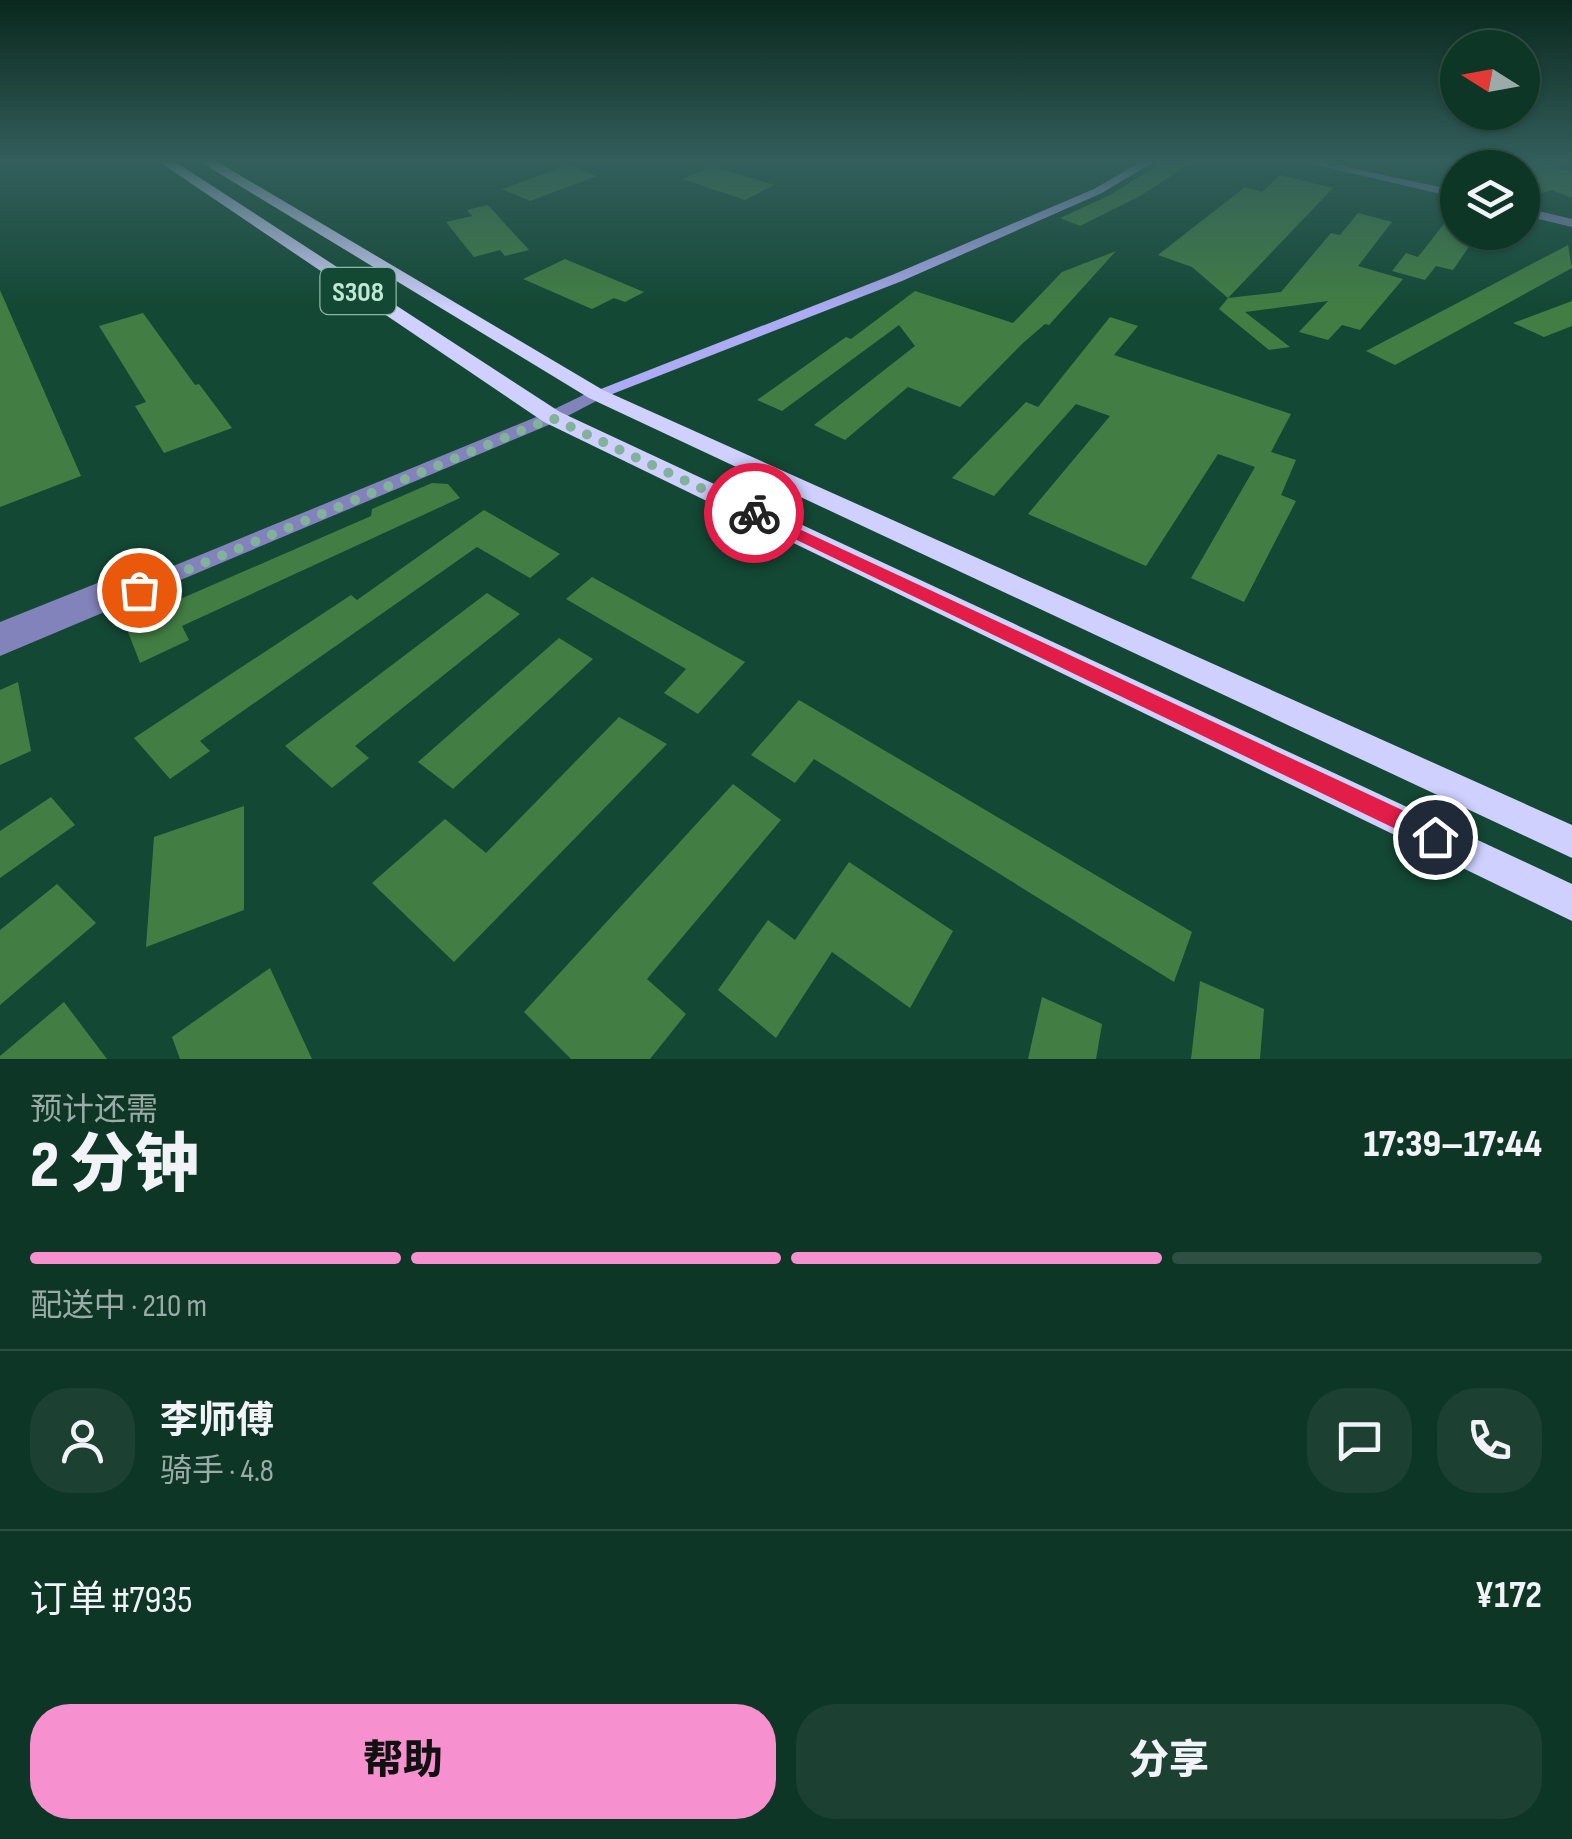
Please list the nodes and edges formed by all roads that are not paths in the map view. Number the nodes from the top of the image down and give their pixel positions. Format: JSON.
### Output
{"nodes":[{"id":1,"x":240,"y":210,"type":"edge"},
{"id":2,"x":289,"y":210,"type":"edge"},
{"id":3,"x":1053,"y":210,"type":"edge"},
{"id":4,"x":1540,"y":215,"type":"edge"},
{"id":5,"x":1572,"y":222,"type":"edge"},
{"id":6,"x":596,"y":394,"type":"junction"},
{"id":7,"x":545,"y":413,"type":"junction"},
{"id":8,"x":0,"y":631,"type":"edge"},
{"id":9,"x":0,"y":647,"type":"edge"},
{"id":10,"x":1572,"y":842,"type":"edge"},
{"id":11,"x":1572,"y":903,"type":"edge"}],
"edges":[{"from":1,"to":7,"type":"main road","number":"S308"},
{"from":2,"to":6,"type":"main road","number":"S308"},
{"from":3,"to":6,"type":"main road"},
{"from":4,"to":5,"type":"street"},
{"from":6,"to":7,"type":"street"},
{"from":6,"to":10,"type":"main road","number":"S308"},
{"from":7,"to":8,"type":"street"},
{"from":7,"to":9,"type":"street"},
{"from":7,"to":11,"type":"main road","number":"S308"}]}
